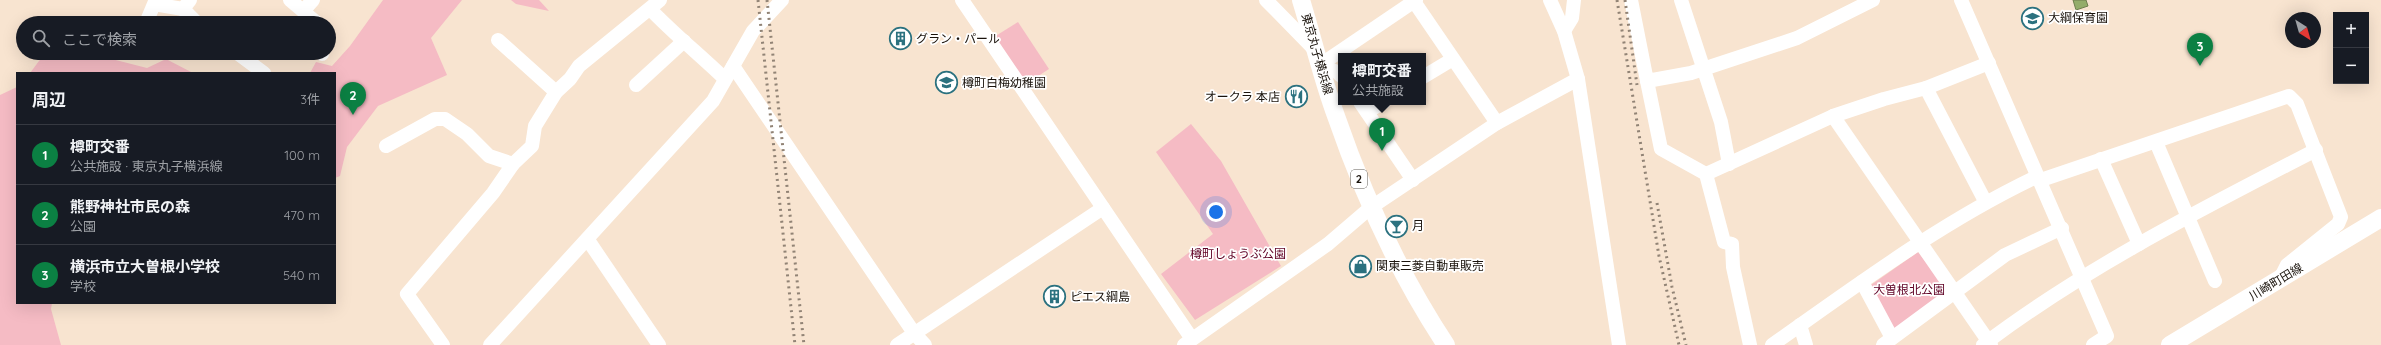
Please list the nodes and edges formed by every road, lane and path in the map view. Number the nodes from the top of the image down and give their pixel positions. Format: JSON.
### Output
{"nodes":[{"id":1,"x":290,"y":0,"type":"edge"},
{"id":2,"x":782,"y":0,"type":"edge"},
{"id":3,"x":962,"y":0,"type":"edge"},
{"id":4,"x":1266,"y":0,"type":"edge"},
{"id":5,"x":1302,"y":0,"type":"edge"},
{"id":6,"x":1550,"y":0,"type":"edge"},
{"id":7,"x":1574,"y":0,"type":"edge"},
{"id":8,"x":1631,"y":0,"type":"edge"},
{"id":9,"x":1681,"y":0,"type":"edge"},
{"id":10,"x":1873,"y":0,"type":"edge"},
{"id":11,"x":1961,"y":0,"type":"edge"},
{"id":12,"x":1414,"y":1,"type":"edge"},
{"id":13,"x":186,"y":4,"type":"edge"},
{"id":14,"x":308,"y":5,"type":"edge"},
{"id":15,"x":655,"y":5,"type":"edge"},
{"id":16,"x":149,"y":16,"type":"edge"},
{"id":17,"x":193,"y":16,"type":"edge"},
{"id":18,"x":313,"y":16,"type":"edge"},
{"id":19,"x":1564,"y":31,"type":"junction"},
{"id":20,"x":498,"y":40,"type":"dead end"},
{"id":21,"x":684,"y":41,"type":"junction"},
{"id":22,"x":1318,"y":58,"type":"junction"},
{"id":23,"x":1453,"y":58,"type":"junction"},
{"id":24,"x":246,"y":60,"type":"edge"},
{"id":25,"x":1989,"y":63,"type":"junction"},
{"id":26,"x":733,"y":66,"type":"junction"},
{"id":27,"x":1704,"y":68,"type":"junction"},
{"id":28,"x":263,"y":72,"type":"edge"},
{"id":29,"x":1338,"y":72,"type":"edge"},
{"id":30,"x":1426,"y":75,"type":"edge"},
{"id":31,"x":1578,"y":79,"type":"junction"},
{"id":32,"x":725,"y":80,"type":"junction"},
{"id":33,"x":1647,"y":81,"type":"junction"},
{"id":34,"x":636,"y":85,"type":"dead end"},
{"id":35,"x":1926,"y":88,"type":"junction"},
{"id":36,"x":556,"y":92,"type":"junction"},
{"id":37,"x":1363,"y":107,"type":"edge"},
{"id":38,"x":1833,"y":116,"type":"junction"},
{"id":39,"x":1497,"y":123,"type":"junction"},
{"id":40,"x":2156,"y":142,"type":"junction"},
{"id":41,"x":386,"y":146,"type":"dead end"},
{"id":42,"x":2316,"y":150,"type":"junction"},
{"id":43,"x":2101,"y":159,"type":"junction"},
{"id":44,"x":513,"y":164,"type":"junction"},
{"id":45,"x":1729,"y":164,"type":"junction"},
{"id":46,"x":1706,"y":174,"type":"junction"},
{"id":47,"x":1414,"y":180,"type":"junction"},
{"id":48,"x":2041,"y":180,"type":"junction"},
{"id":49,"x":1985,"y":201,"type":"junction"},
{"id":50,"x":1103,"y":208,"type":"junction"},
{"id":51,"x":1370,"y":208,"type":"junction"},
{"id":52,"x":2188,"y":216,"type":"junction"},
{"id":53,"x":2381,"y":218,"type":"edge"},
{"id":54,"x":2062,"y":228,"type":"junction"},
{"id":55,"x":588,"y":240,"type":"junction"},
{"id":56,"x":1920,"y":242,"type":"junction"},
{"id":57,"x":2139,"y":244,"type":"junction"},
{"id":58,"x":2083,"y":278,"type":"junction"},
{"id":59,"x":2280,"y":280,"type":"junction"},
{"id":60,"x":2215,"y":281,"type":"dead end"},
{"id":61,"x":1862,"y":282,"type":"junction"},
{"id":62,"x":1954,"y":292,"type":"junction"},
{"id":63,"x":1800,"y":325,"type":"junction"},
{"id":64,"x":914,"y":333,"type":"junction"},
{"id":65,"x":1188,"y":342,"type":"edge"},
{"id":66,"x":1888,"y":342,"type":"edge"},
{"id":67,"x":1988,"y":344,"type":"edge"},
{"id":68,"x":443,"y":345,"type":"edge"},
{"id":69,"x":490,"y":345,"type":"edge"},
{"id":70,"x":659,"y":345,"type":"edge"},
{"id":71,"x":897,"y":345,"type":"edge"},
{"id":72,"x":925,"y":345,"type":"edge"},
{"id":73,"x":1446,"y":345,"type":"edge"},
{"id":74,"x":1619,"y":345,"type":"edge"},
{"id":75,"x":1750,"y":345,"type":"edge"},
{"id":76,"x":1772,"y":345,"type":"edge"},
{"id":77,"x":1806,"y":345,"type":"edge"},
{"id":78,"x":2093,"y":345,"type":"edge"},
{"id":79,"x":2170,"y":345,"type":"edge"}],
"edges":[{"from":1,"to":14,"type":"street"},
{"from":2,"to":26,"type":"street"},
{"from":3,"to":50,"type":"street"},
{"from":4,"to":22,"type":"street"},
{"from":5,"to":22,"type":"main road","name":"東京丸子横浜線","number":"2"},
{"from":6,"to":19,"type":"street"},
{"from":7,"to":19,"type":"street"},
{"from":8,"to":33,"type":"street"},
{"from":9,"to":27,"type":"street"},
{"from":10,"to":27,"type":"street"},
{"from":11,"to":25,"type":"street"},
{"from":12,"to":22,"type":"street"},
{"from":12,"to":23,"type":"street"},
{"from":13,"to":16,"type":"street"},
{"from":13,"to":17,"type":"street"},
{"from":14,"to":18,"type":"street"},
{"from":15,"to":21,"type":"street"},
{"from":15,"to":36,"type":"street"},
{"from":19,"to":31,"type":"street"},
{"from":20,"to":36,"type":"street"},
{"from":21,"to":32,"type":"street"},
{"from":21,"to":34,"type":"street"},
{"from":22,"to":29,"type":"street"},
{"from":22,"to":51,"type":"main road","name":"東京丸子横浜線","number":"2"},
{"from":23,"to":30,"type":"street"},
{"from":23,"to":39,"type":"street"},
{"from":24,"to":28,"type":"street"},
{"from":25,"to":35,"type":"street"},
{"from":25,"to":48,"type":"street"},
{"from":26,"to":32,"type":"street"},
{"from":26,"to":64,"type":"street"},
{"from":27,"to":33,"type":"street"},
{"from":27,"to":45,"type":"street"},
{"from":31,"to":39,"type":"street"},
{"from":31,"to":74,"type":"street"},
{"from":32,"to":55,"type":"street"},
{"from":33,"to":46,"type":"street"},
{"from":35,"to":38,"type":"street"},
{"from":35,"to":49,"type":"street"},
{"from":36,"to":44,"type":"street"},
{"from":37,"to":47,"type":"street"},
{"from":38,"to":45,"type":"street"},
{"from":38,"to":56,"type":"street"},
{"from":39,"to":47,"type":"street"},
{"from":40,"to":42,"type":"street"},
{"from":40,"to":43,"type":"street"},
{"from":40,"to":52,"type":"street"},
{"from":41,"to":44,"type":"street"},
{"from":42,"to":52,"type":"street"},
{"from":42,"to":59,"type":"street"},
{"from":43,"to":48,"type":"street"},
{"from":43,"to":57,"type":"street"},
{"from":44,"to":68,"type":"street"},
{"from":45,"to":46,"type":"street"},
{"from":46,"to":75,"type":"street"},
{"from":47,"to":51,"type":"street"},
{"from":48,"to":49,"type":"street"},
{"from":48,"to":54,"type":"street"},
{"from":49,"to":56,"type":"street"},
{"from":50,"to":64,"type":"street"},
{"from":50,"to":65,"type":"street"},
{"from":51,"to":65,"type":"street"},
{"from":51,"to":73,"type":"main road","name":"東京丸子横浜線","number":"2"},
{"from":52,"to":57,"type":"street"},
{"from":52,"to":60,"type":"street"},
{"from":53,"to":59,"type":"main road","name":"川崎町田線"},
{"from":54,"to":58,"type":"street"},
{"from":54,"to":62,"type":"street"},
{"from":55,"to":69,"type":"street"},
{"from":55,"to":70,"type":"street"},
{"from":56,"to":61,"type":"street"},
{"from":56,"to":62,"type":"street"},
{"from":57,"to":58,"type":"street"},
{"from":58,"to":67,"type":"street"},
{"from":58,"to":78,"type":"street"},
{"from":59,"to":79,"type":"main road","name":"川崎町田線"},
{"from":61,"to":63,"type":"street"},
{"from":61,"to":66,"type":"street"},
{"from":62,"to":66,"type":"street"},
{"from":62,"to":67,"type":"street"},
{"from":63,"to":76,"type":"street"},
{"from":63,"to":77,"type":"street"},
{"from":64,"to":71,"type":"street"},
{"from":64,"to":72,"type":"street"}]}
